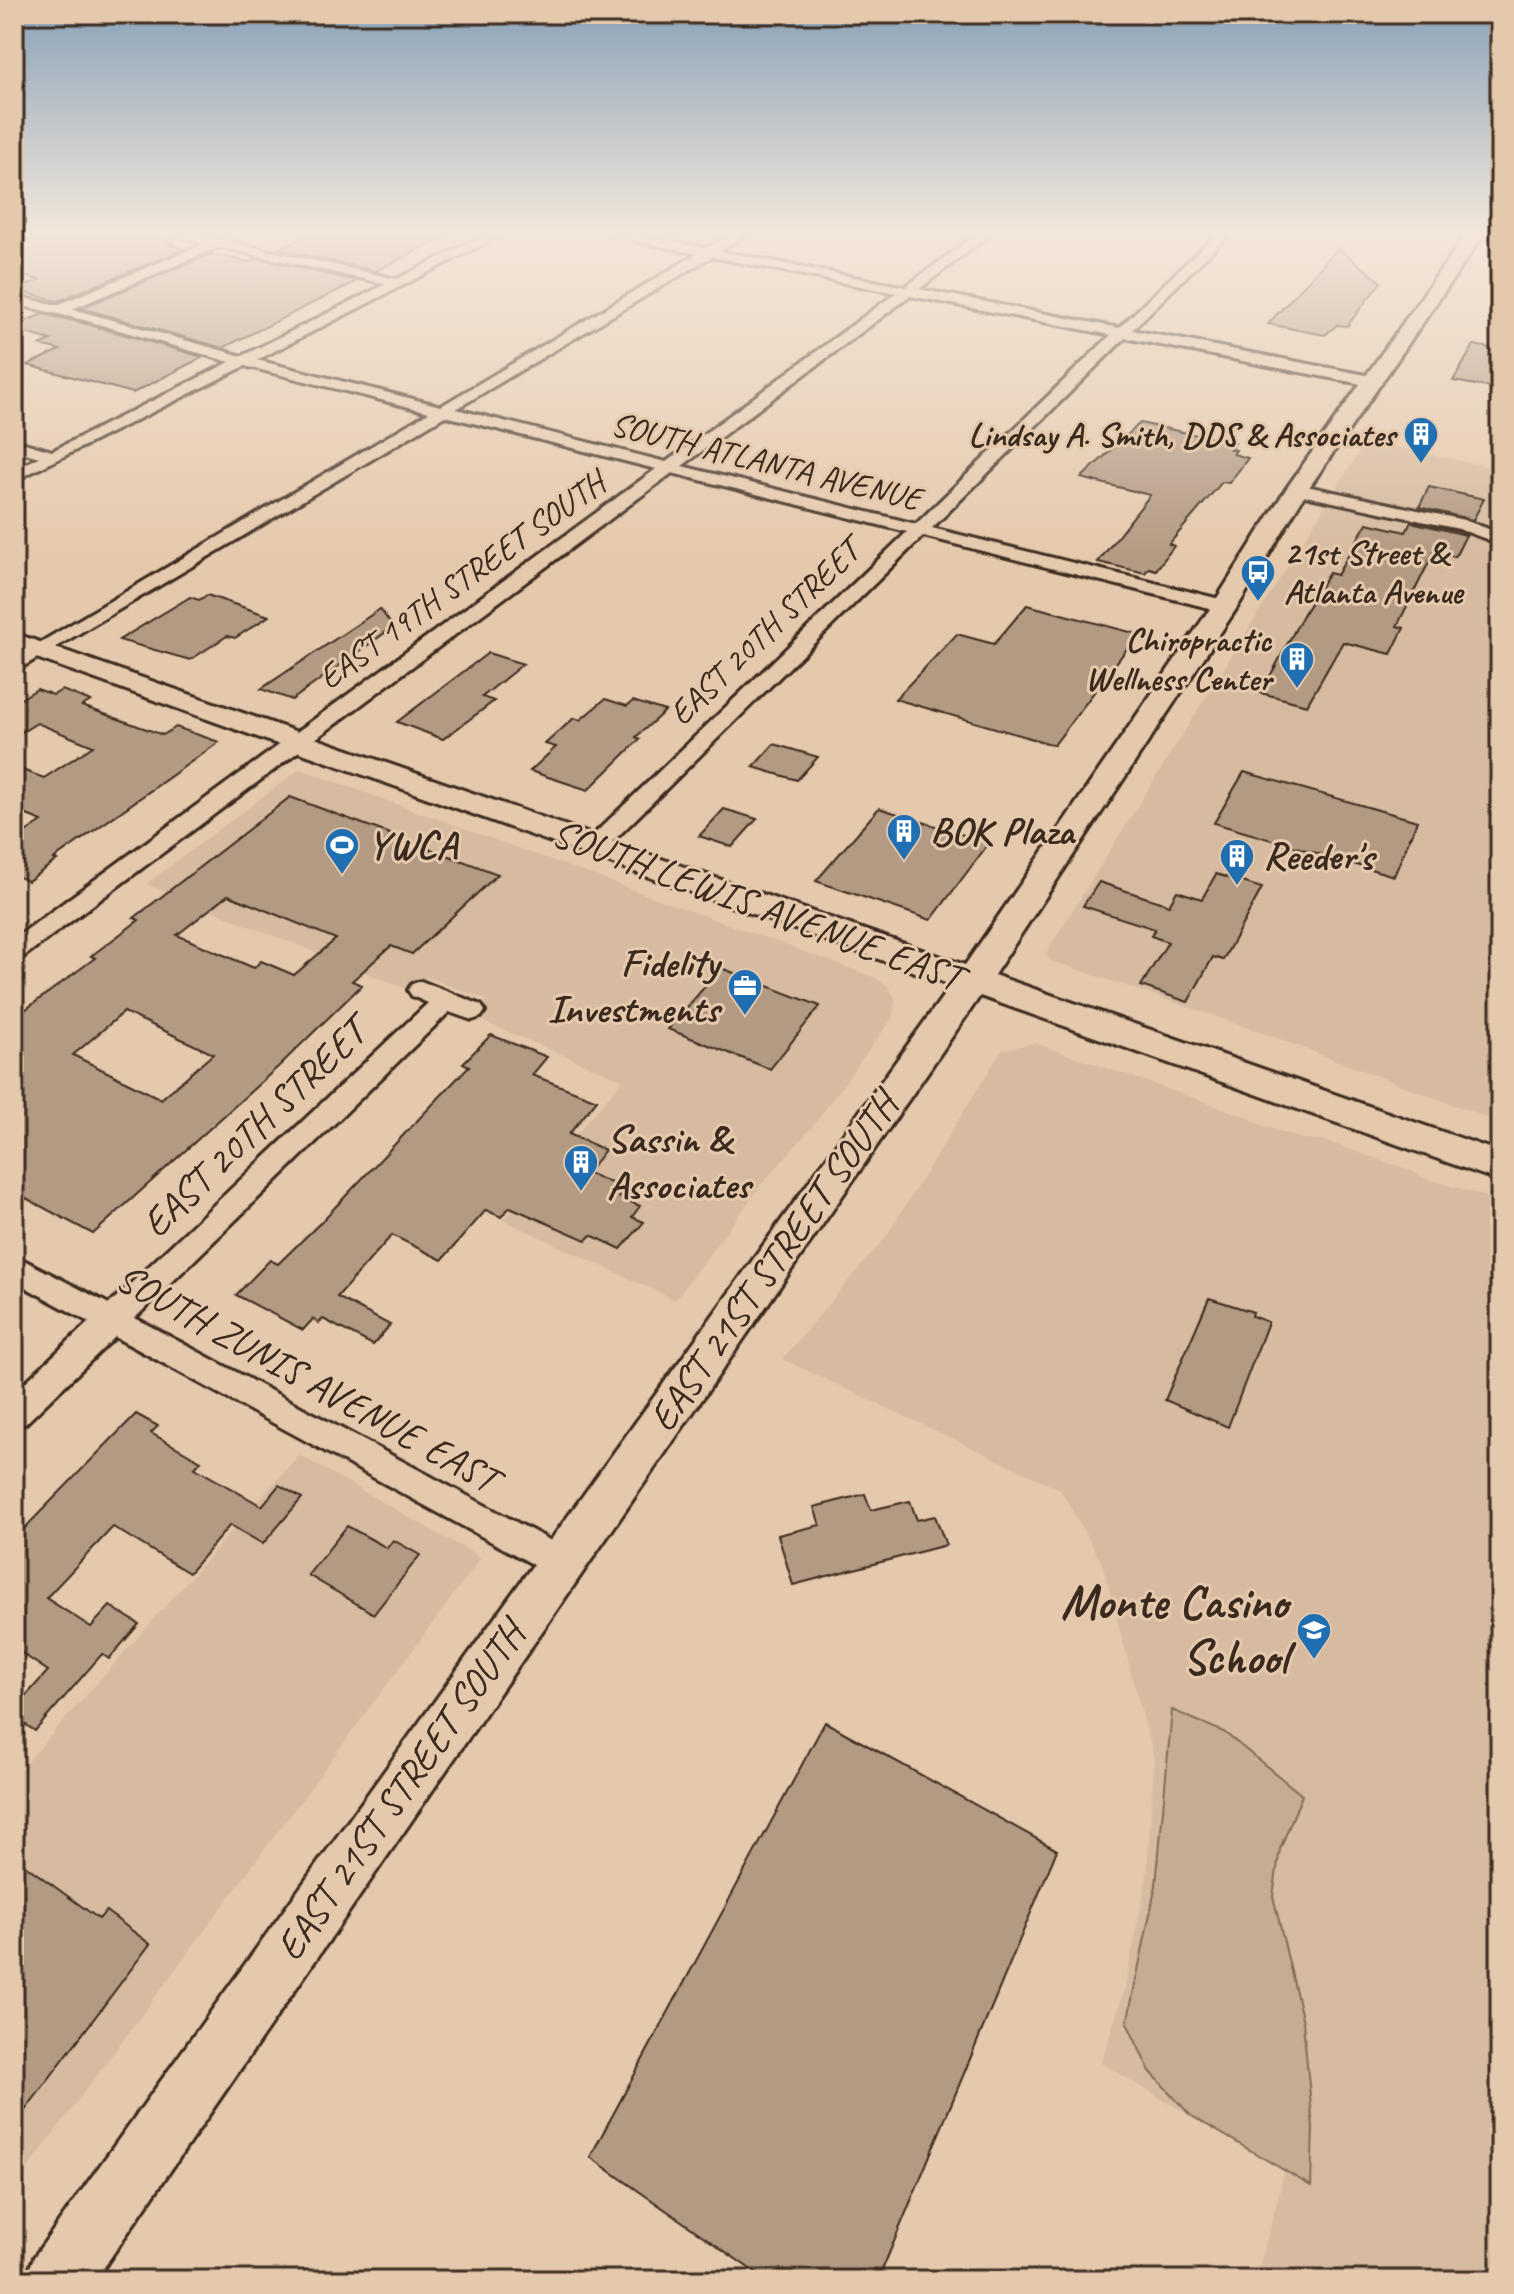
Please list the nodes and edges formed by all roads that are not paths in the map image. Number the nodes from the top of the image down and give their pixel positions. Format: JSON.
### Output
{"nodes":[{"id":1,"x":170,"y":341,"type":"edge"},
{"id":2,"x":283,"y":341,"type":"edge"},
{"id":3,"x":561,"y":341,"type":"edge"},
{"id":4,"x":843,"y":341,"type":"edge"},
{"id":5,"x":1114,"y":341,"type":"edge"},
{"id":6,"x":1164,"y":341,"type":"edge"},
{"id":7,"x":1399,"y":341,"type":"edge"},
{"id":8,"x":243,"y":361,"type":"junction"},
{"id":9,"x":1371,"y":381,"type":"junction"},
{"id":10,"x":443,"y":411,"type":"junction"},
{"id":11,"x":14,"y":445,"type":"edge"},
{"id":12,"x":53,"y":456,"type":"junction"},
{"id":13,"x":671,"y":468,"type":"junction"},
{"id":14,"x":14,"y":476,"type":"edge"},
{"id":15,"x":1297,"y":489,"type":"junction"},
{"id":16,"x":921,"y":531,"type":"junction"},
{"id":17,"x":1500,"y":539,"type":"edge"},
{"id":18,"x":1225,"y":606,"type":"junction"},
{"id":19,"x":14,"y":641,"type":"edge"},
{"id":20,"x":41,"y":650,"type":"junction"},
{"id":21,"x":14,"y":666,"type":"edge"},
{"id":22,"x":300,"y":742,"type":"junction"},
{"id":23,"x":595,"y":846,"type":"junction"},
{"id":24,"x":14,"y":951,"type":"edge"},
{"id":25,"x":972,"y":981,"type":"junction"},
{"id":26,"x":446,"y":1000,"type":"dead end"},
{"id":27,"x":1500,"y":1167,"type":"edge"},
{"id":28,"x":14,"y":1267,"type":"edge"},
{"id":29,"x":112,"y":1319,"type":"junction"},
{"id":30,"x":14,"y":1414,"type":"edge"},
{"id":31,"x":560,"y":1563,"type":"junction"},
{"id":32,"x":57,"y":2280,"type":"edge"}],
"edges":[{"from":1,"to":8,"type":"street","name":"SOUTH ATLANTA AVENUE"},
{"from":2,"to":8,"type":"street"},
{"from":3,"to":10,"type":"street"},
{"from":4,"to":13,"type":"street","name":"EAST 19TH STREET SOUTH"},
{"from":5,"to":16,"type":"street","name":"EAST 20TH STREET"},
{"from":6,"to":9,"type":"street"},
{"from":7,"to":9,"type":"main road","name":"EAST 21ST STREET SOUTH"},
{"from":8,"to":10,"type":"street","name":"SOUTH ATLANTA AVENUE"},
{"from":8,"to":12,"type":"street"},
{"from":9,"to":15,"type":"main road","name":"EAST 21ST STREET SOUTH"},
{"from":10,"to":13,"type":"street","name":"SOUTH ATLANTA AVENUE"},
{"from":10,"to":20,"type":"street"},
{"from":11,"to":12,"type":"street"},
{"from":12,"to":14,"type":"street"},
{"from":13,"to":16,"type":"street","name":"SOUTH ATLANTA AVENUE"},
{"from":13,"to":22,"type":"street","name":"EAST 19TH STREET SOUTH"},
{"from":15,"to":17,"type":"street"},
{"from":15,"to":18,"type":"main road","name":"EAST 21ST STREET SOUTH"},
{"from":16,"to":18,"type":"street","name":"SOUTH ATLANTA AVENUE"},
{"from":16,"to":23,"type":"street","name":"EAST 20TH STREET"},
{"from":18,"to":25,"type":"main road","name":"EAST 21ST STREET SOUTH"},
{"from":19,"to":20,"type":"main road","name":"SOUTH LEWIS AVENUE EAST"},
{"from":20,"to":21,"type":"street"},
{"from":20,"to":22,"type":"main road","name":"SOUTH LEWIS AVENUE EAST"},
{"from":22,"to":23,"type":"main road","name":"SOUTH LEWIS AVENUE EAST"},
{"from":22,"to":24,"type":"street","name":"EAST 19TH STREET SOUTH"},
{"from":23,"to":25,"type":"main road","name":"SOUTH LEWIS AVENUE EAST"},
{"from":25,"to":27,"type":"main road","name":"SOUTH LEWIS AVENUE EAST"},
{"from":25,"to":31,"type":"main road","name":"EAST 21ST STREET SOUTH"},
{"from":26,"to":29,"type":"street","name":"EAST 20TH STREET"},
{"from":28,"to":29,"type":"street","name":"SOUTH ZUNIS AVENUE EAST"},
{"from":29,"to":30,"type":"street","name":"EAST 20TH STREET"},
{"from":29,"to":31,"type":"street","name":"SOUTH ZUNIS AVENUE EAST"},
{"from":31,"to":32,"type":"main road","name":"EAST 21ST STREET SOUTH"}]}
